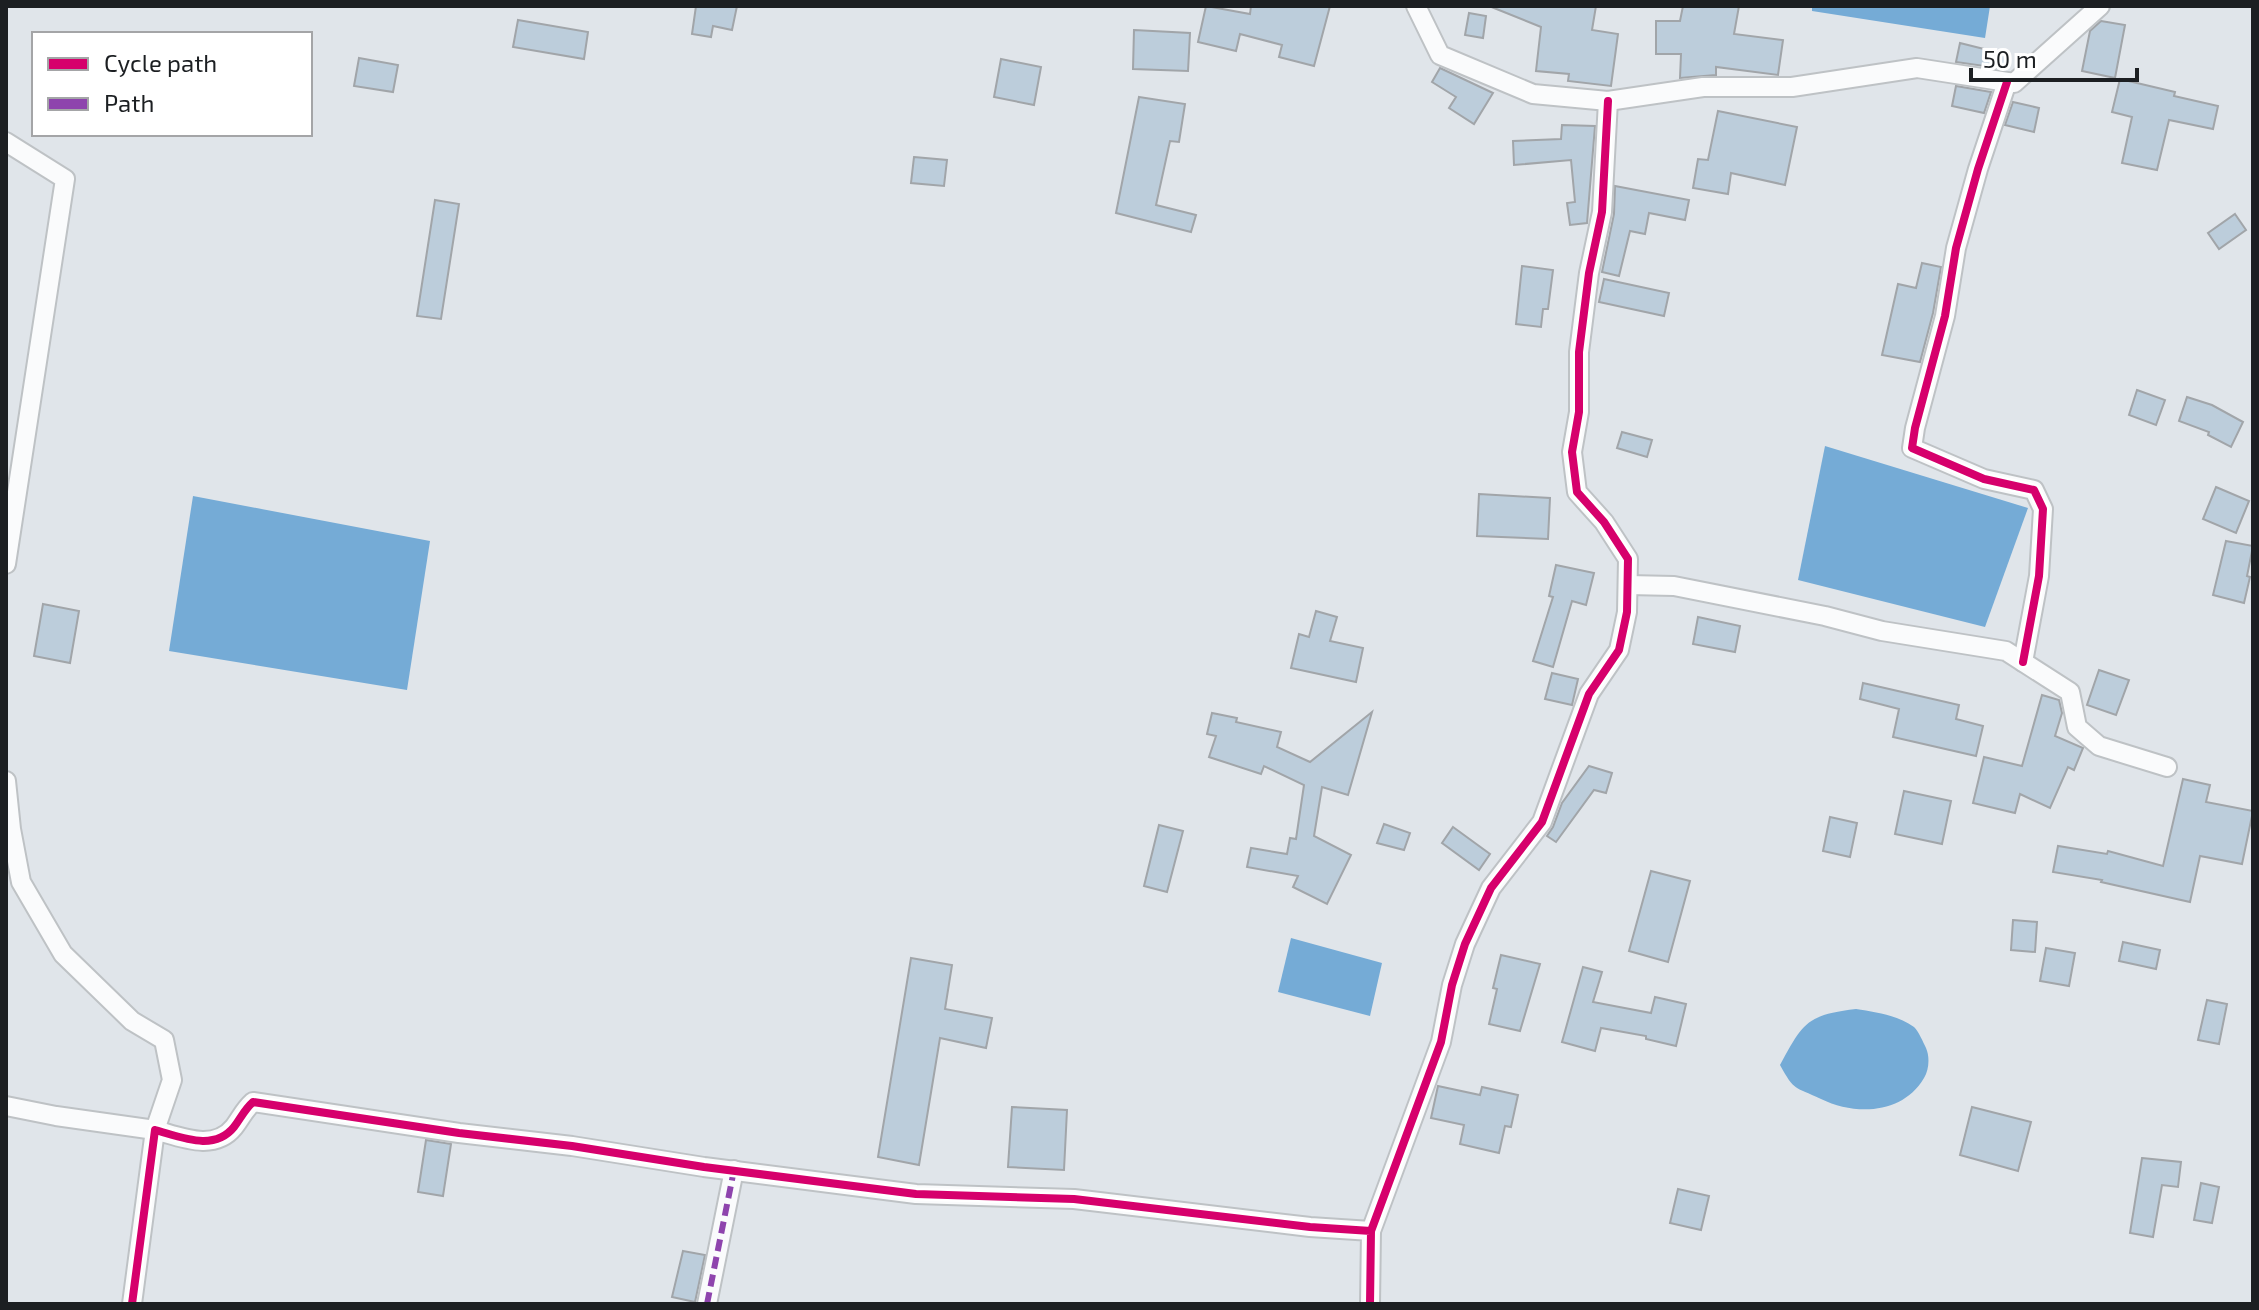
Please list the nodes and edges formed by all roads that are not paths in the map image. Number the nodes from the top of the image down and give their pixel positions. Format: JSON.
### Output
{"nodes":[{"id":1,"x":1416,"y":6,"type":"edge"},
{"id":2,"x":2100,"y":6,"type":"edge"},
{"id":3,"x":2007,"y":82,"type":"junction"},
{"id":4,"x":1608,"y":101,"type":"junction"},
{"id":5,"x":6,"y":142,"type":"edge"},
{"id":6,"x":6,"y":564,"type":"edge"},
{"id":7,"x":1628,"y":585,"type":"junction"},
{"id":8,"x":2023,"y":662,"type":"junction"},
{"id":9,"x":2167,"y":767,"type":"dead end"},
{"id":10,"x":6,"y":781,"type":"edge"},
{"id":11,"x":6,"y":1106,"type":"edge"},
{"id":12,"x":155,"y":1130,"type":"junction"},
{"id":13,"x":734,"y":1170,"type":"junction"},
{"id":14,"x":1371,"y":1231,"type":"junction"},
{"id":15,"x":132,"y":1304,"type":"edge"},
{"id":16,"x":707,"y":1304,"type":"edge"},
{"id":17,"x":1370,"y":1304,"type":"edge"}],
"edges":[{"from":1,"to":4,"type":"street"},
{"from":2,"to":3,"type":"street"},
{"from":3,"to":4,"type":"street"},
{"from":3,"to":8,"type":"street"},
{"from":4,"to":7,"type":"street"},
{"from":5,"to":6,"type":"street"},
{"from":7,"to":8,"type":"street"},
{"from":7,"to":14,"type":"street"},
{"from":8,"to":9,"type":"street"},
{"from":10,"to":12,"type":"street"},
{"from":11,"to":12,"type":"street"},
{"from":12,"to":13,"type":"street"},
{"from":12,"to":15,"type":"street"},
{"from":13,"to":14,"type":"street"},
{"from":13,"to":16,"type":"street"},
{"from":14,"to":17,"type":"street"}]}
